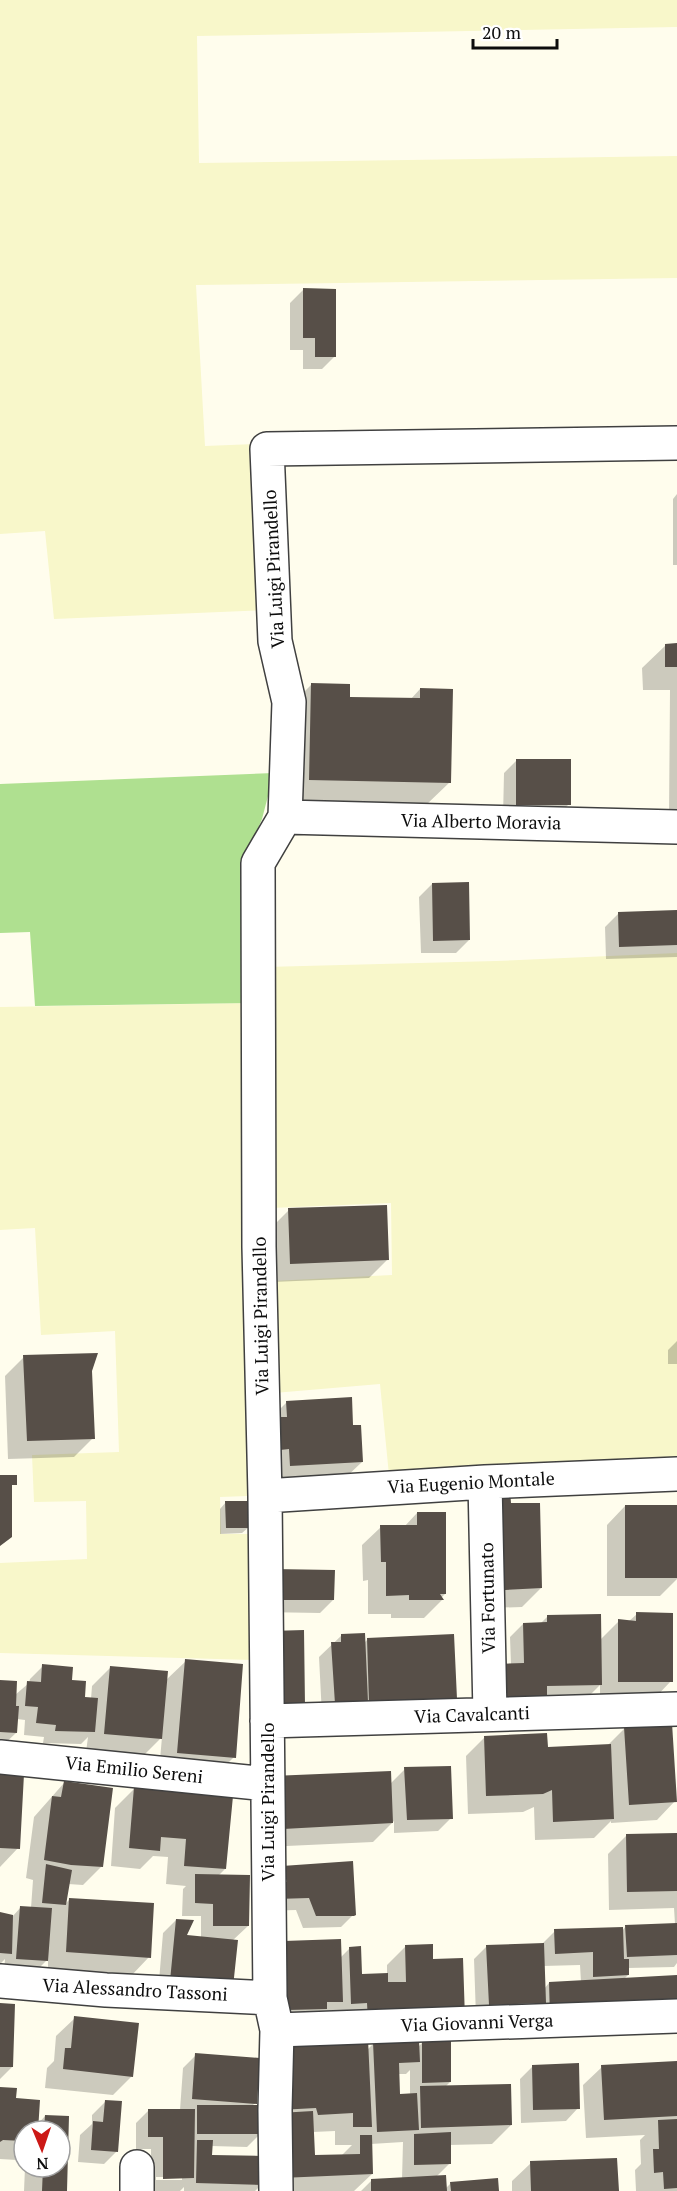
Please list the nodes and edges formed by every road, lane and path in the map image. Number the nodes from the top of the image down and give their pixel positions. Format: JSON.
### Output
{"nodes":[{"id":1,"x":677,"y":442,"type":"edge"},
{"id":2,"x":285,"y":817,"type":"junction"},
{"id":3,"x":677,"y":827,"type":"edge"},
{"id":4,"x":677,"y":1474,"type":"edge"},
{"id":5,"x":485,"y":1482,"type":"junction"},
{"id":6,"x":265,"y":1496,"type":"junction"},
{"id":7,"x":677,"y":1709,"type":"edge"},
{"id":8,"x":490,"y":1714,"type":"junction"},
{"id":9,"x":267,"y":1721,"type":"junction"},
{"id":10,"x":0,"y":1757,"type":"edge"},
{"id":11,"x":267,"y":1784,"type":"junction"},
{"id":12,"x":0,"y":1981,"type":"edge"},
{"id":13,"x":270,"y":1998,"type":"junction"},
{"id":14,"x":677,"y":2016,"type":"edge"},
{"id":15,"x":277,"y":2030,"type":"junction"},
{"id":16,"x":276,"y":2191,"type":"edge"}],
"edges":[{"from":1,"to":2,"type":"street","name":"Via Luigi Pirandello"},
{"from":2,"to":3,"type":"street","name":"Via Alberto Moravia"},
{"from":2,"to":6,"type":"street","name":"Via Luigi Pirandello"},
{"from":4,"to":5,"type":"street","name":"Via Eugenio Montale"},
{"from":5,"to":6,"type":"street","name":"Via Eugenio Montale"},
{"from":5,"to":8,"type":"street","name":"Via Fortunato"},
{"from":6,"to":9,"type":"street","name":"Via Luigi Pirandello"},
{"from":7,"to":8,"type":"street","name":"Via Cavalcanti"},
{"from":8,"to":9,"type":"street","name":"Via Cavalcanti"},
{"from":9,"to":11,"type":"street","name":"Via Luigi Pirandello"},
{"from":10,"to":11,"type":"street","name":"Via Emilio Sereni"},
{"from":11,"to":13,"type":"street","name":"Via Luigi Pirandello"},
{"from":12,"to":13,"type":"street","name":"Via Alessandro Tassoni"},
{"from":13,"to":15,"type":"street","name":"Via Luigi Pirandello"},
{"from":14,"to":15,"type":"street","name":"Via Giovanni Verga"},
{"from":15,"to":16,"type":"street","name":"Via Luigi Pirandello"}]}
